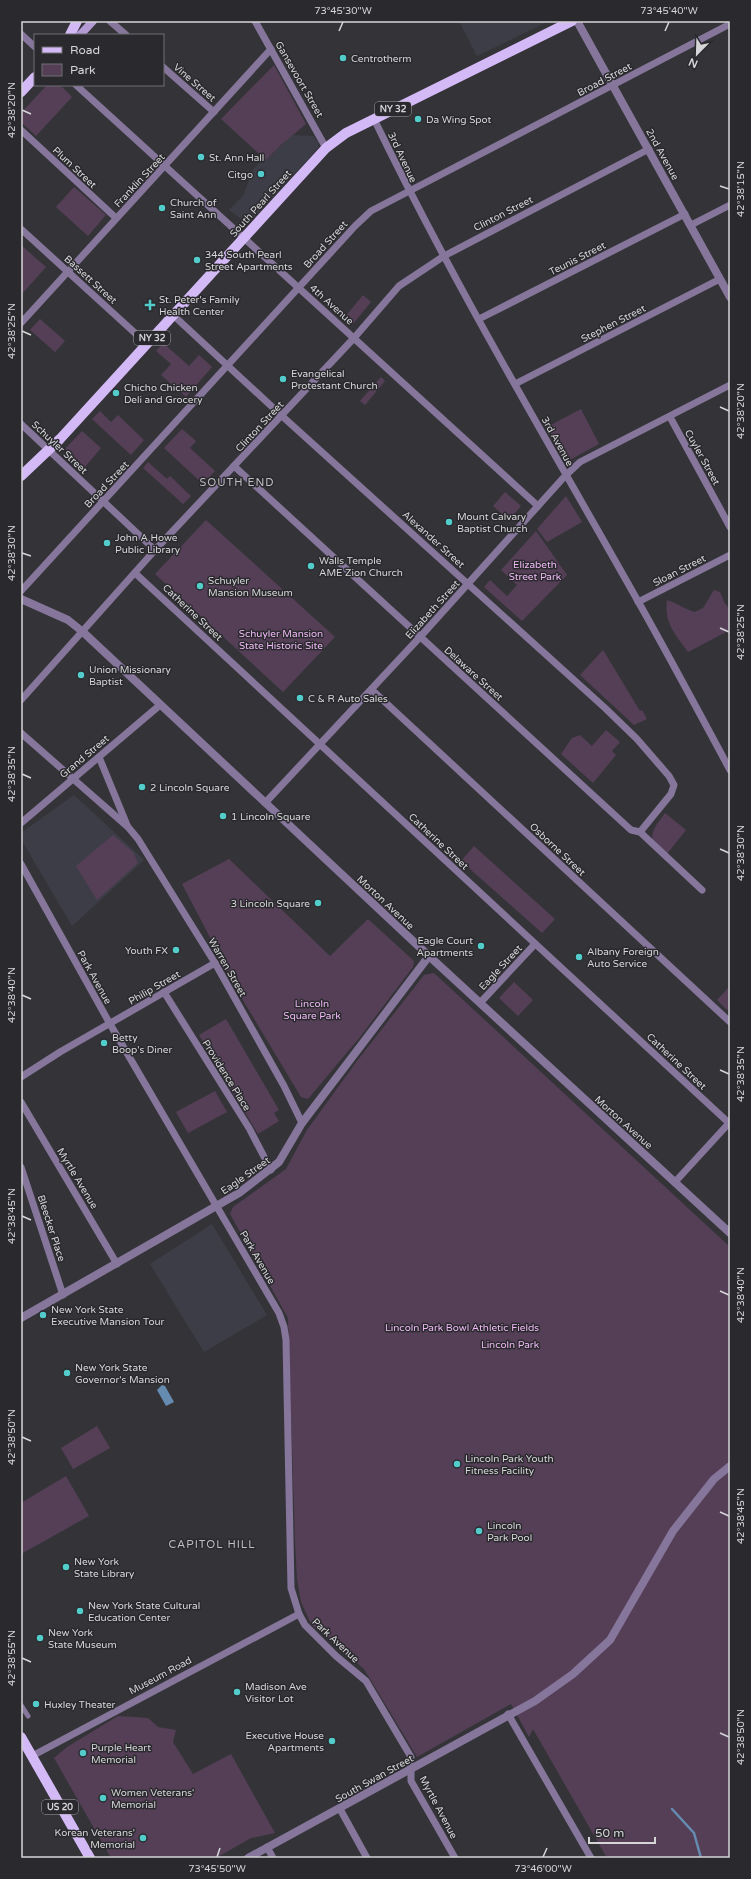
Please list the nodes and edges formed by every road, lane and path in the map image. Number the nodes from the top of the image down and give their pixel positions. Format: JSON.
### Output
{"nodes":[{"id":1,"x":77,"y":21,"type":"edge"},
{"id":2,"x":110,"y":21,"type":"edge"},
{"id":3,"x":255,"y":21,"type":"edge"},
{"id":4,"x":572,"y":21,"type":"edge"},
{"id":5,"x":577,"y":21,"type":"edge"},
{"id":6,"x":91,"y":22,"type":"edge"},
{"id":7,"x":730,"y":24,"type":"edge"},
{"id":8,"x":21,"y":34,"type":"edge"},
{"id":9,"x":70,"y":34,"type":"edge"},
{"id":10,"x":81,"y":34,"type":"edge"},
{"id":11,"x":125,"y":34,"type":"edge"},
{"id":12,"x":34,"y":46,"type":"edge"},
{"id":13,"x":271,"y":49,"type":"junction"},
{"id":14,"x":164,"y":68,"type":"edge"},
{"id":15,"x":34,"y":78,"type":"edge"},
{"id":16,"x":613,"y":85,"type":"junction"},
{"id":17,"x":77,"y":86,"type":"edge"},
{"id":18,"x":21,"y":92,"type":"edge"},
{"id":19,"x":214,"y":112,"type":"junction"},
{"id":20,"x":374,"y":119,"type":"junction"},
{"id":21,"x":21,"y":130,"type":"edge"},
{"id":22,"x":326,"y":148,"type":"junction"},
{"id":23,"x":649,"y":149,"type":"junction"},
{"id":24,"x":165,"y":166,"type":"junction"},
{"id":25,"x":409,"y":191,"type":"junction"},
{"id":26,"x":730,"y":205,"type":"edge"},
{"id":27,"x":685,"y":214,"type":"junction"},
{"id":28,"x":116,"y":218,"type":"junction"},
{"id":29,"x":691,"y":226,"type":"junction"},
{"id":30,"x":21,"y":229,"type":"edge"},
{"id":31,"x":244,"y":238,"type":"junction"},
{"id":32,"x":444,"y":256,"type":"junction"},
{"id":33,"x":68,"y":272,"type":"junction"},
{"id":34,"x":720,"y":279,"type":"junction"},
{"id":35,"x":298,"y":288,"type":"junction"},
{"id":36,"x":730,"y":297,"type":"edge"},
{"id":37,"x":173,"y":315,"type":"junction"},
{"id":38,"x":479,"y":319,"type":"junction"},
{"id":39,"x":21,"y":323,"type":"edge"},
{"id":40,"x":354,"y":338,"type":"junction"},
{"id":41,"x":147,"y":344,"type":"junction"},
{"id":42,"x":227,"y":366,"type":"junction"},
{"id":43,"x":515,"y":384,"type":"junction"},
{"id":44,"x":730,"y":385,"type":"edge"},
{"id":45,"x":282,"y":416,"type":"junction"},
{"id":46,"x":670,"y":417,"type":"junction"},
{"id":47,"x":21,"y":424,"type":"edge"},
{"id":48,"x":49,"y":451,"type":"junction"},
{"id":49,"x":234,"y":466,"type":"junction"},
{"id":50,"x":21,"y":476,"type":"edge"},
{"id":51,"x":565,"y":476,"type":"junction"},
{"id":52,"x":103,"y":502,"type":"junction"},
{"id":53,"x":538,"y":506,"type":"junction"},
{"id":54,"x":730,"y":527,"type":"edge"},
{"id":55,"x":155,"y":550,"type":"junction"},
{"id":56,"x":730,"y":555,"type":"edge"},
{"id":57,"x":135,"y":573,"type":"junction"},
{"id":58,"x":469,"y":584,"type":"junction"},
{"id":59,"x":21,"y":591,"type":"edge"},
{"id":60,"x":21,"y":598,"type":"edge"},
{"id":61,"x":638,"y":602,"type":"junction"},
{"id":62,"x":83,"y":632,"type":"junction"},
{"id":63,"x":420,"y":637,"type":"junction"},
{"id":64,"x":372,"y":690,"type":"junction"},
{"id":65,"x":21,"y":700,"type":"edge"},
{"id":66,"x":160,"y":705,"type":"junction"},
{"id":67,"x":21,"y":733,"type":"edge"},
{"id":68,"x":321,"y":744,"type":"junction"},
{"id":69,"x":99,"y":757,"type":"junction"},
{"id":70,"x":730,"y":770,"type":"edge"},
{"id":71,"x":72,"y":780,"type":"junction"},
{"id":72,"x":265,"y":803,"type":"junction"},
{"id":73,"x":21,"y":823,"type":"edge"},
{"id":74,"x":128,"y":827,"type":"junction"},
{"id":75,"x":640,"y":832,"type":"junction"},
{"id":76,"x":21,"y":864,"type":"edge"},
{"id":77,"x":702,"y":890,"type":"dead end"},
{"id":78,"x":535,"y":944,"type":"junction"},
{"id":79,"x":429,"y":956,"type":"junction"},
{"id":80,"x":215,"y":963,"type":"junction"},
{"id":81,"x":164,"y":992,"type":"junction"},
{"id":82,"x":480,"y":1003,"type":"junction"},
{"id":83,"x":730,"y":1022,"type":"edge"},
{"id":84,"x":110,"y":1024,"type":"junction"},
{"id":85,"x":21,"y":1078,"type":"edge"},
{"id":86,"x":21,"y":1102,"type":"edge"},
{"id":87,"x":302,"y":1123,"type":"junction"},
{"id":88,"x":730,"y":1123,"type":"edge"},
{"id":89,"x":21,"y":1167,"type":"edge"},
{"id":90,"x":271,"y":1170,"type":"junction"},
{"id":91,"x":675,"y":1182,"type":"junction"},
{"id":92,"x":217,"y":1206,"type":"junction"},
{"id":93,"x":730,"y":1233,"type":"edge"},
{"id":94,"x":117,"y":1264,"type":"junction"},
{"id":95,"x":63,"y":1295,"type":"junction"},
{"id":96,"x":21,"y":1318,"type":"edge"},
{"id":97,"x":730,"y":1466,"type":"edge"},
{"id":98,"x":299,"y":1614,"type":"junction"},
{"id":99,"x":366,"y":1680,"type":"joint"},
{"id":100,"x":21,"y":1705,"type":"edge"},
{"id":101,"x":508,"y":1714,"type":"junction"},
{"id":102,"x":28,"y":1716,"type":"dead end"},
{"id":103,"x":21,"y":1737,"type":"edge"},
{"id":104,"x":32,"y":1756,"type":"junction"},
{"id":105,"x":412,"y":1768,"type":"junction"},
{"id":106,"x":340,"y":1809,"type":"junction"},
{"id":107,"x":267,"y":1848,"type":"junction"},
{"id":108,"x":90,"y":1858,"type":"edge"},
{"id":109,"x":248,"y":1858,"type":"edge"},
{"id":110,"x":272,"y":1858,"type":"edge"},
{"id":111,"x":367,"y":1858,"type":"edge"},
{"id":112,"x":455,"y":1858,"type":"edge"},
{"id":113,"x":592,"y":1858,"type":"edge"}],
"edges":[{"from":1,"to":9,"type":"main road"},
{"from":2,"to":11,"type":"street"},
{"from":3,"to":13,"type":"street","name":"Gansevoort Street"},
{"from":4,"to":20,"type":"main road","name":"South Pearl Street","number":"NY 32"},
{"from":5,"to":16,"type":"street","name":"2nd Avenue"},
{"from":6,"to":10,"type":"main road"},
{"from":7,"to":16,"type":"street","name":"Broad Street"},
{"from":8,"to":12,"type":"street"},
{"from":13,"to":19,"type":"street","name":"Franklin Street"},
{"from":13,"to":22,"type":"street","name":"Gansevoort Street"},
{"from":14,"to":19,"type":"street","name":"Vine Street"},
{"from":15,"to":18,"type":"main road"},
{"from":16,"to":23,"type":"street","name":"2nd Avenue"},
{"from":16,"to":25,"type":"street","name":"Broad Street"},
{"from":17,"to":24,"type":"street","name":"4th Avenue"},
{"from":19,"to":24,"type":"street","name":"Franklin Street"},
{"from":20,"to":22,"type":"main road","name":"South Pearl Street","number":"NY 32"},
{"from":20,"to":25,"type":"street","name":"3rd Avenue"},
{"from":21,"to":28,"type":"street","name":"Plum Street"},
{"from":22,"to":31,"type":"main road","name":"South Pearl Street","number":"NY 32"},
{"from":23,"to":27,"type":"street","name":"2nd Avenue"},
{"from":23,"to":32,"type":"street","name":"Clinton Street"},
{"from":24,"to":28,"type":"street","name":"Franklin Street"},
{"from":24,"to":31,"type":"street","name":"4th Avenue"},
{"from":25,"to":32,"type":"street","name":"3rd Avenue"},
{"from":25,"to":35,"type":"street","name":"Broad Street"},
{"from":26,"to":29,"type":"street"},
{"from":27,"to":29,"type":"street","name":"2nd Avenue"},
{"from":27,"to":38,"type":"street","name":"Teunis Street"},
{"from":28,"to":33,"type":"street","name":"Franklin Street"},
{"from":29,"to":34,"type":"street","name":"2nd Avenue"},
{"from":30,"to":33,"type":"street","name":"Bassett Street"},
{"from":31,"to":35,"type":"street","name":"4th Avenue"},
{"from":31,"to":37,"type":"main road","name":"South Pearl Street","number":"NY 32"},
{"from":32,"to":38,"type":"street","name":"3rd Avenue"},
{"from":32,"to":40,"type":"street","name":"Clinton Street"},
{"from":33,"to":39,"type":"street","name":"Franklin Street"},
{"from":33,"to":41,"type":"street","name":"Bassett Street"},
{"from":34,"to":36,"type":"street","name":"2nd Avenue"},
{"from":34,"to":43,"type":"street","name":"Stephen Street"},
{"from":35,"to":40,"type":"street","name":"4th Avenue"},
{"from":35,"to":42,"type":"street","name":"Broad Street"},
{"from":37,"to":41,"type":"main road","name":"South Pearl Street","number":"NY 32"},
{"from":37,"to":42,"type":"street","name":"Alexander Street"},
{"from":38,"to":43,"type":"street","name":"3rd Avenue"},
{"from":40,"to":45,"type":"street","name":"Clinton Street"},
{"from":40,"to":53,"type":"street","name":"4th Avenue"},
{"from":41,"to":48,"type":"main road","name":"South Pearl Street","number":"NY 32"},
{"from":42,"to":45,"type":"street","name":"Alexander Street"},
{"from":42,"to":52,"type":"street","name":"Broad Street"},
{"from":43,"to":51,"type":"street","name":"3rd Avenue"},
{"from":44,"to":46,"type":"street","name":"Elizabeth Street"},
{"from":45,"to":49,"type":"street","name":"Clinton Street"},
{"from":45,"to":58,"type":"street","name":"Alexander Street"},
{"from":46,"to":51,"type":"street","name":"Elizabeth Street"},
{"from":46,"to":54,"type":"street","name":"Cuyler Street"},
{"from":47,"to":48,"type":"street","name":"Schuyler Street"},
{"from":48,"to":50,"type":"main road","name":"South Pearl Street","number":"NY 32"},
{"from":48,"to":52,"type":"street","name":"Schuyler Street"},
{"from":49,"to":55,"type":"street","name":"Clinton Street"},
{"from":49,"to":63,"type":"street","name":"Delaware Street"},
{"from":51,"to":53,"type":"street","name":"Elizabeth Street"},
{"from":51,"to":61,"type":"street","name":"3rd Avenue"},
{"from":52,"to":55,"type":"street","name":"Schuyler Street"},
{"from":52,"to":59,"type":"street","name":"Broad Street"},
{"from":53,"to":58,"type":"street","name":"Elizabeth Street"},
{"from":55,"to":57,"type":"street","name":"Clinton Street"},
{"from":56,"to":61,"type":"street","name":"Sloan Street"},
{"from":57,"to":62,"type":"street","name":"Clinton Street"},
{"from":57,"to":68,"type":"street","name":"Catherine Street"},
{"from":58,"to":63,"type":"street","name":"Elizabeth Street"},
{"from":58,"to":75,"type":"street","name":"Alexander Street"},
{"from":60,"to":62,"type":"street","name":"Morton Avenue"},
{"from":61,"to":70,"type":"street","name":"3rd Avenue"},
{"from":62,"to":65,"type":"street","name":"Clinton Street"},
{"from":62,"to":66,"type":"street","name":"Morton Avenue"},
{"from":63,"to":64,"type":"street","name":"Elizabeth Street"},
{"from":63,"to":75,"type":"street","name":"Delaware Street"},
{"from":64,"to":68,"type":"street","name":"Elizabeth Street"},
{"from":64,"to":83,"type":"street","name":"Osborne Street"},
{"from":66,"to":69,"type":"street","name":"Grand Street"},
{"from":66,"to":72,"type":"street","name":"Morton Avenue"},
{"from":67,"to":71,"type":"street","name":"Warren Street"},
{"from":68,"to":72,"type":"street","name":"Elizabeth Street"},
{"from":68,"to":78,"type":"street","name":"Catherine Street"},
{"from":69,"to":71,"type":"street","name":"Grand Street"},
{"from":69,"to":74,"type":"street","name":"Warren Street"},
{"from":71,"to":73,"type":"street","name":"Grand Street"},
{"from":71,"to":74,"type":"street","name":"Warren Street"},
{"from":72,"to":79,"type":"street","name":"Morton Avenue"},
{"from":74,"to":80,"type":"street","name":"Warren Street"},
{"from":75,"to":77,"type":"street","name":"Delaware Street"},
{"from":76,"to":84,"type":"street","name":"Park Avenue"},
{"from":78,"to":82,"type":"street","name":"Eagle Street"},
{"from":78,"to":88,"type":"street","name":"Catherine Street"},
{"from":79,"to":82,"type":"street","name":"Morton Avenue"},
{"from":79,"to":87,"type":"street","name":"Eagle Street"},
{"from":80,"to":81,"type":"street","name":"Philip Street"},
{"from":80,"to":87,"type":"street","name":"Warren Street"},
{"from":81,"to":84,"type":"street","name":"Philip Street"},
{"from":81,"to":90,"type":"street","name":"Providence Place"},
{"from":82,"to":91,"type":"street","name":"Morton Avenue"},
{"from":84,"to":85,"type":"street","name":"Philip Street"},
{"from":84,"to":92,"type":"street","name":"Park Avenue"},
{"from":86,"to":94,"type":"street","name":"Myrtle Avenue"},
{"from":87,"to":90,"type":"street","name":"Eagle Street"},
{"from":88,"to":91,"type":"street"},
{"from":89,"to":95,"type":"street","name":"Bleecker Place"},
{"from":90,"to":92,"type":"street","name":"Eagle Street"},
{"from":91,"to":93,"type":"street","name":"Morton Avenue"},
{"from":92,"to":94,"type":"street","name":"Eagle Street"},
{"from":92,"to":98,"type":"street","name":"Park Avenue"},
{"from":94,"to":95,"type":"street","name":"Eagle Street"},
{"from":95,"to":96,"type":"street","name":"Eagle Street"},
{"from":97,"to":101,"type":"street","name":"South Swan Street"},
{"from":98,"to":99,"type":"street","name":"Park Avenue"},
{"from":98,"to":104,"type":"street","name":"Museum Road"},
{"from":99,"to":105,"type":"street","name":"Myrtle Avenue"},
{"from":100,"to":102,"type":"street"},
{"from":101,"to":105,"type":"street","name":"South Swan Street"},
{"from":101,"to":113,"type":"street"},
{"from":103,"to":104,"type":"main road","number":"US 20"},
{"from":104,"to":108,"type":"main road","number":"US 20"},
{"from":105,"to":106,"type":"street","name":"South Swan Street"},
{"from":105,"to":112,"type":"street","name":"Myrtle Avenue"},
{"from":106,"to":107,"type":"street","name":"South Swan Street"},
{"from":106,"to":111,"type":"street"},
{"from":107,"to":109,"type":"street","name":"South Swan Street"},
{"from":107,"to":110,"type":"street"}]}
